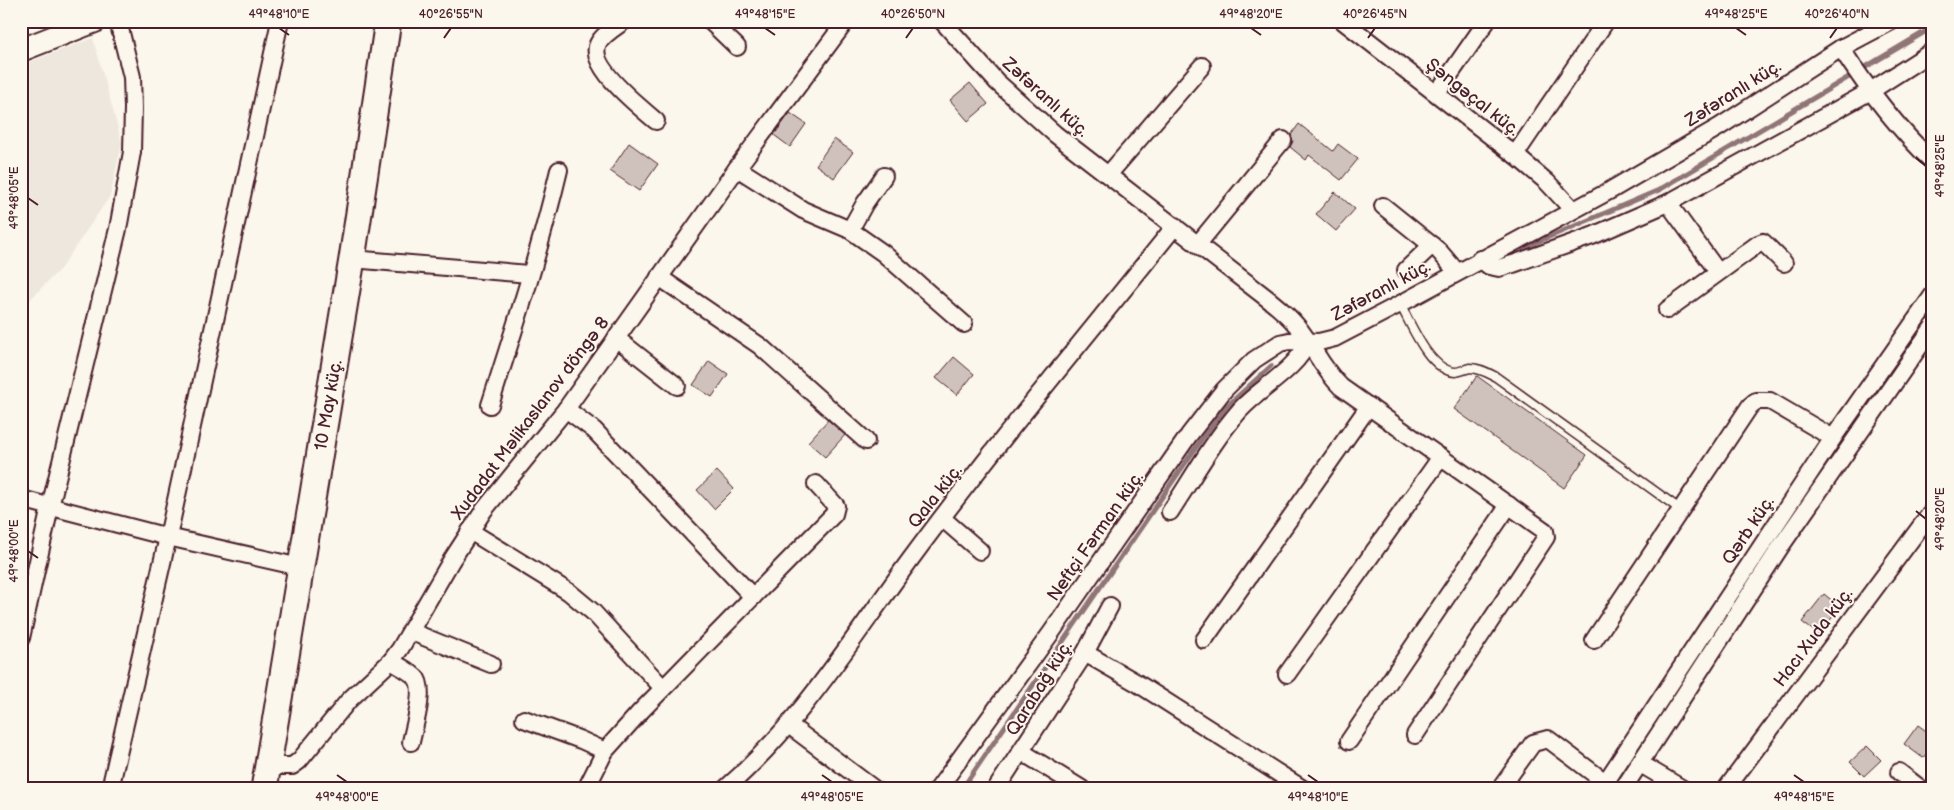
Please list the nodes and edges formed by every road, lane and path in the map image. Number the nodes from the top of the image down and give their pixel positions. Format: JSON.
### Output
{"nodes":[{"id":1,"x":95,"y":21,"type":"edge"},
{"id":2,"x":118,"y":21,"type":"edge"},
{"id":3,"x":280,"y":21,"type":"edge"},
{"id":4,"x":388,"y":21,"type":"edge"},
{"id":5,"x":624,"y":21,"type":"edge"},
{"id":6,"x":710,"y":21,"type":"edge"},
{"id":7,"x":846,"y":21,"type":"edge"},
{"id":8,"x":942,"y":21,"type":"edge"},
{"id":9,"x":1487,"y":21,"type":"edge"},
{"id":10,"x":1606,"y":21,"type":"edge"},
{"id":11,"x":1892,"y":21,"type":"edge"},
{"id":12,"x":1350,"y":23,"type":"edge"},
{"id":13,"x":737,"y":47,"type":"dead end"},
{"id":14,"x":1841,"y":48,"type":"junction"},
{"id":15,"x":21,"y":50,"type":"edge"},
{"id":16,"x":1933,"y":51,"type":"edge"},
{"id":17,"x":1202,"y":66,"type":"dead end"},
{"id":18,"x":1869,"y":92,"type":"junction"},
{"id":19,"x":1437,"y":93,"type":"junction"},
{"id":20,"x":656,"y":121,"type":"dead end"},
{"id":21,"x":1282,"y":140,"type":"dead end"},
{"id":22,"x":1515,"y":155,"type":"junction"},
{"id":23,"x":1933,"y":162,"type":"edge"},
{"id":24,"x":737,"y":168,"type":"junction"},
{"id":25,"x":559,"y":170,"type":"dead end"},
{"id":26,"x":1108,"y":175,"type":"junction"},
{"id":27,"x":884,"y":176,"type":"dead end"},
{"id":28,"x":1668,"y":203,"type":"junction"},
{"id":29,"x":1383,"y":206,"type":"dead end"},
{"id":30,"x":1573,"y":210,"type":"junction"},
{"id":31,"x":1175,"y":226,"type":"junction"},
{"id":32,"x":850,"y":230,"type":"junction"},
{"id":33,"x":1198,"y":244,"type":"junction"},
{"id":34,"x":1432,"y":245,"type":"junction"},
{"id":35,"x":352,"y":259,"type":"junction"},
{"id":36,"x":1480,"y":259,"type":"junction"},
{"id":37,"x":1784,"y":263,"type":"dead end"},
{"id":38,"x":1406,"y":270,"type":"dead end"},
{"id":39,"x":1457,"y":272,"type":"junction"},
{"id":40,"x":1718,"y":272,"type":"junction"},
{"id":41,"x":529,"y":274,"type":"junction"},
{"id":42,"x":659,"y":277,"type":"junction"},
{"id":43,"x":1933,"y":296,"type":"edge"},
{"id":44,"x":1400,"y":304,"type":"junction"},
{"id":45,"x":1667,"y":310,"type":"dead end"},
{"id":46,"x":964,"y":324,"type":"dead end"},
{"id":47,"x":1933,"y":327,"type":"edge"},
{"id":48,"x":616,"y":338,"type":"junction"},
{"id":49,"x":1308,"y":342,"type":"junction"},
{"id":50,"x":677,"y":386,"type":"dead end"},
{"id":51,"x":490,"y":405,"type":"dead end"},
{"id":52,"x":1369,"y":406,"type":"junction"},
{"id":53,"x":566,"y":409,"type":"junction"},
{"id":54,"x":1833,"y":438,"type":"junction"},
{"id":55,"x":866,"y":441,"type":"dead end"},
{"id":56,"x":1441,"y":457,"type":"junction"},
{"id":57,"x":816,"y":484,"type":"dead end"},
{"id":58,"x":21,"y":500,"type":"edge"},
{"id":59,"x":1509,"y":505,"type":"junction"},
{"id":60,"x":50,"y":507,"type":"junction"},
{"id":61,"x":1681,"y":510,"type":"junction"},
{"id":62,"x":1933,"y":510,"type":"edge"},
{"id":63,"x":1170,"y":512,"type":"dead end"},
{"id":64,"x":942,"y":518,"type":"junction"},
{"id":65,"x":470,"y":531,"type":"junction"},
{"id":66,"x":168,"y":537,"type":"junction"},
{"id":67,"x":980,"y":551,"type":"dead end"},
{"id":68,"x":300,"y":567,"type":"junction"},
{"id":69,"x":753,"y":597,"type":"junction"},
{"id":70,"x":1110,"y":606,"type":"dead end"},
{"id":71,"x":412,"y":632,"type":"junction"},
{"id":72,"x":21,"y":638,"type":"edge"},
{"id":73,"x":1204,"y":640,"type":"dead end"},
{"id":74,"x":1594,"y":640,"type":"dead end"},
{"id":75,"x":1085,"y":653,"type":"junction"},
{"id":76,"x":391,"y":661,"type":"junction"},
{"id":77,"x":491,"y":664,"type":"dead end"},
{"id":78,"x":1287,"y":674,"type":"dead end"},
{"id":79,"x":663,"y":688,"type":"junction"},
{"id":80,"x":524,"y":719,"type":"dead end"},
{"id":81,"x":789,"y":725,"type":"junction"},
{"id":82,"x":1415,"y":735,"type":"dead end"},
{"id":83,"x":1349,"y":741,"type":"dead end"},
{"id":84,"x":411,"y":742,"type":"dead end"},
{"id":85,"x":605,"y":751,"type":"junction"},
{"id":86,"x":1022,"y":752,"type":"junction"},
{"id":87,"x":1639,"y":763,"type":"junction"},
{"id":88,"x":1899,"y":772,"type":"dead end"},
{"id":89,"x":266,"y":778,"type":"edge"},
{"id":90,"x":1603,"y":785,"type":"edge"},
{"id":91,"x":110,"y":789,"type":"edge"},
{"id":92,"x":586,"y":789,"type":"edge"},
{"id":93,"x":725,"y":789,"type":"edge"},
{"id":94,"x":874,"y":789,"type":"edge"},
{"id":95,"x":938,"y":789,"type":"edge"},
{"id":96,"x":996,"y":789,"type":"edge"},
{"id":97,"x":1082,"y":789,"type":"edge"},
{"id":98,"x":1302,"y":789,"type":"edge"},
{"id":99,"x":1500,"y":789,"type":"edge"},
{"id":100,"x":1622,"y":789,"type":"edge"},
{"id":101,"x":1683,"y":789,"type":"edge"},
{"id":102,"x":1726,"y":789,"type":"edge"},
{"id":103,"x":1921,"y":789,"type":"edge"}],
"edges":[{"from":1,"to":15,"type":"street"},
{"from":2,"to":60,"type":"street"},
{"from":3,"to":66,"type":"street"},
{"from":4,"to":35,"type":"main road","name":"10 May küç."},
{"from":5,"to":20,"type":"street"},
{"from":6,"to":13,"type":"street"},
{"from":7,"to":24,"type":"street","name":"Xudadat Məlikaslanov döngə 8"},
{"from":8,"to":26,"type":"street","name":"Zəfəranlı küç."},
{"from":9,"to":19,"type":"street"},
{"from":10,"to":22,"type":"street"},
{"from":11,"to":14,"type":"street","name":"Zəfəranlı küç."},
{"from":12,"to":19,"type":"street","name":"Şəngəçal küç."},
{"from":14,"to":18,"type":"street"},
{"from":14,"to":30,"type":"street","name":"Zəfəranlı küç."},
{"from":16,"to":18,"type":"street"},
{"from":17,"to":26,"type":"street"},
{"from":18,"to":23,"type":"street"},
{"from":18,"to":28,"type":"street"},
{"from":19,"to":22,"type":"street","name":"Şəngəçal küç."},
{"from":21,"to":33,"type":"street"},
{"from":22,"to":30,"type":"street","name":"Şəngəçal küç."},
{"from":24,"to":32,"type":"street"},
{"from":24,"to":42,"type":"street","name":"Xudadat Məlikaslanov döngə 8"},
{"from":25,"to":41,"type":"street"},
{"from":26,"to":31,"type":"street","name":"Zəfəranlı küç."},
{"from":27,"to":32,"type":"street"},
{"from":28,"to":36,"type":"street"},
{"from":28,"to":40,"type":"street"},
{"from":29,"to":34,"type":"street"},
{"from":30,"to":36,"type":"street","name":"Zəfəranlı küç."},
{"from":31,"to":33,"type":"street","name":"Zəfəranlı küç."},
{"from":31,"to":64,"type":"street","name":"Qala küç."},
{"from":32,"to":46,"type":"street"},
{"from":33,"to":49,"type":"street","name":"Zəfəranlı küç."},
{"from":34,"to":38,"type":"street"},
{"from":34,"to":39,"type":"street"},
{"from":35,"to":41,"type":"street"},
{"from":35,"to":68,"type":"main road","name":"10 May küç."},
{"from":36,"to":39,"type":"street","name":"Zəfəranlı küç."},
{"from":37,"to":40,"type":"street"},
{"from":39,"to":44,"type":"street","name":"Zəfəranlı küç."},
{"from":40,"to":45,"type":"street"},
{"from":41,"to":51,"type":"street"},
{"from":42,"to":48,"type":"street","name":"Xudadat Məlikaslanov döngə 8"},
{"from":42,"to":55,"type":"street"},
{"from":43,"to":54,"type":"street","name":"Qərb küç."},
{"from":44,"to":49,"type":"street","name":"Zəfəranlı küç."},
{"from":44,"to":61,"type":"lane"},
{"from":47,"to":87,"type":"street","name":"Qərb küç."},
{"from":48,"to":50,"type":"street"},
{"from":48,"to":53,"type":"street","name":"Xudadat Məlikaslanov döngə 8"},
{"from":49,"to":52,"type":"street"},
{"from":49,"to":63,"type":"street"},
{"from":49,"to":95,"type":"street","name":"Neftçi Fərman küç."},
{"from":52,"to":56,"type":"street"},
{"from":52,"to":73,"type":"street"},
{"from":53,"to":65,"type":"street","name":"Xudadat Məlikaslanov döngə 8"},
{"from":53,"to":69,"type":"street"},
{"from":54,"to":61,"type":"street"},
{"from":54,"to":90,"type":"street","name":"Qərb küç."},
{"from":56,"to":59,"type":"street"},
{"from":56,"to":78,"type":"street"},
{"from":57,"to":69,"type":"street"},
{"from":58,"to":60,"type":"street"},
{"from":59,"to":82,"type":"street"},
{"from":59,"to":83,"type":"street"},
{"from":60,"to":66,"type":"street"},
{"from":60,"to":72,"type":"street"},
{"from":61,"to":74,"type":"street"},
{"from":62,"to":102,"type":"street","name":"Hacı Xuda küç."},
{"from":64,"to":67,"type":"street"},
{"from":64,"to":81,"type":"street","name":"Qala küç."},
{"from":65,"to":71,"type":"street","name":"Xudadat Məlikaslanov döngə 8"},
{"from":65,"to":79,"type":"street"},
{"from":66,"to":68,"type":"street"},
{"from":66,"to":91,"type":"street"},
{"from":68,"to":89,"type":"main road","name":"10 May küç."},
{"from":69,"to":79,"type":"street"},
{"from":70,"to":75,"type":"street","name":"Qarabağ küç."},
{"from":71,"to":76,"type":"street","name":"Xudadat Məlikaslanov döngə 8"},
{"from":71,"to":77,"type":"street"},
{"from":75,"to":86,"type":"street","name":"Qarabağ küç."},
{"from":75,"to":98,"type":"street"},
{"from":76,"to":84,"type":"street"},
{"from":76,"to":89,"type":"street","name":"Xudadat Məlikaslanov döngə 8"},
{"from":79,"to":85,"type":"street"},
{"from":80,"to":85,"type":"street"},
{"from":81,"to":93,"type":"street","name":"Qala küç."},
{"from":81,"to":94,"type":"street"},
{"from":85,"to":92,"type":"street"},
{"from":86,"to":96,"type":"street","name":"Qarabağ küç."},
{"from":86,"to":97,"type":"street"},
{"from":87,"to":100,"type":"street","name":"Qərb küç."},
{"from":87,"to":101,"type":"street"},
{"from":88,"to":103,"type":"street"},
{"from":90,"to":99,"type":"street"}]}
